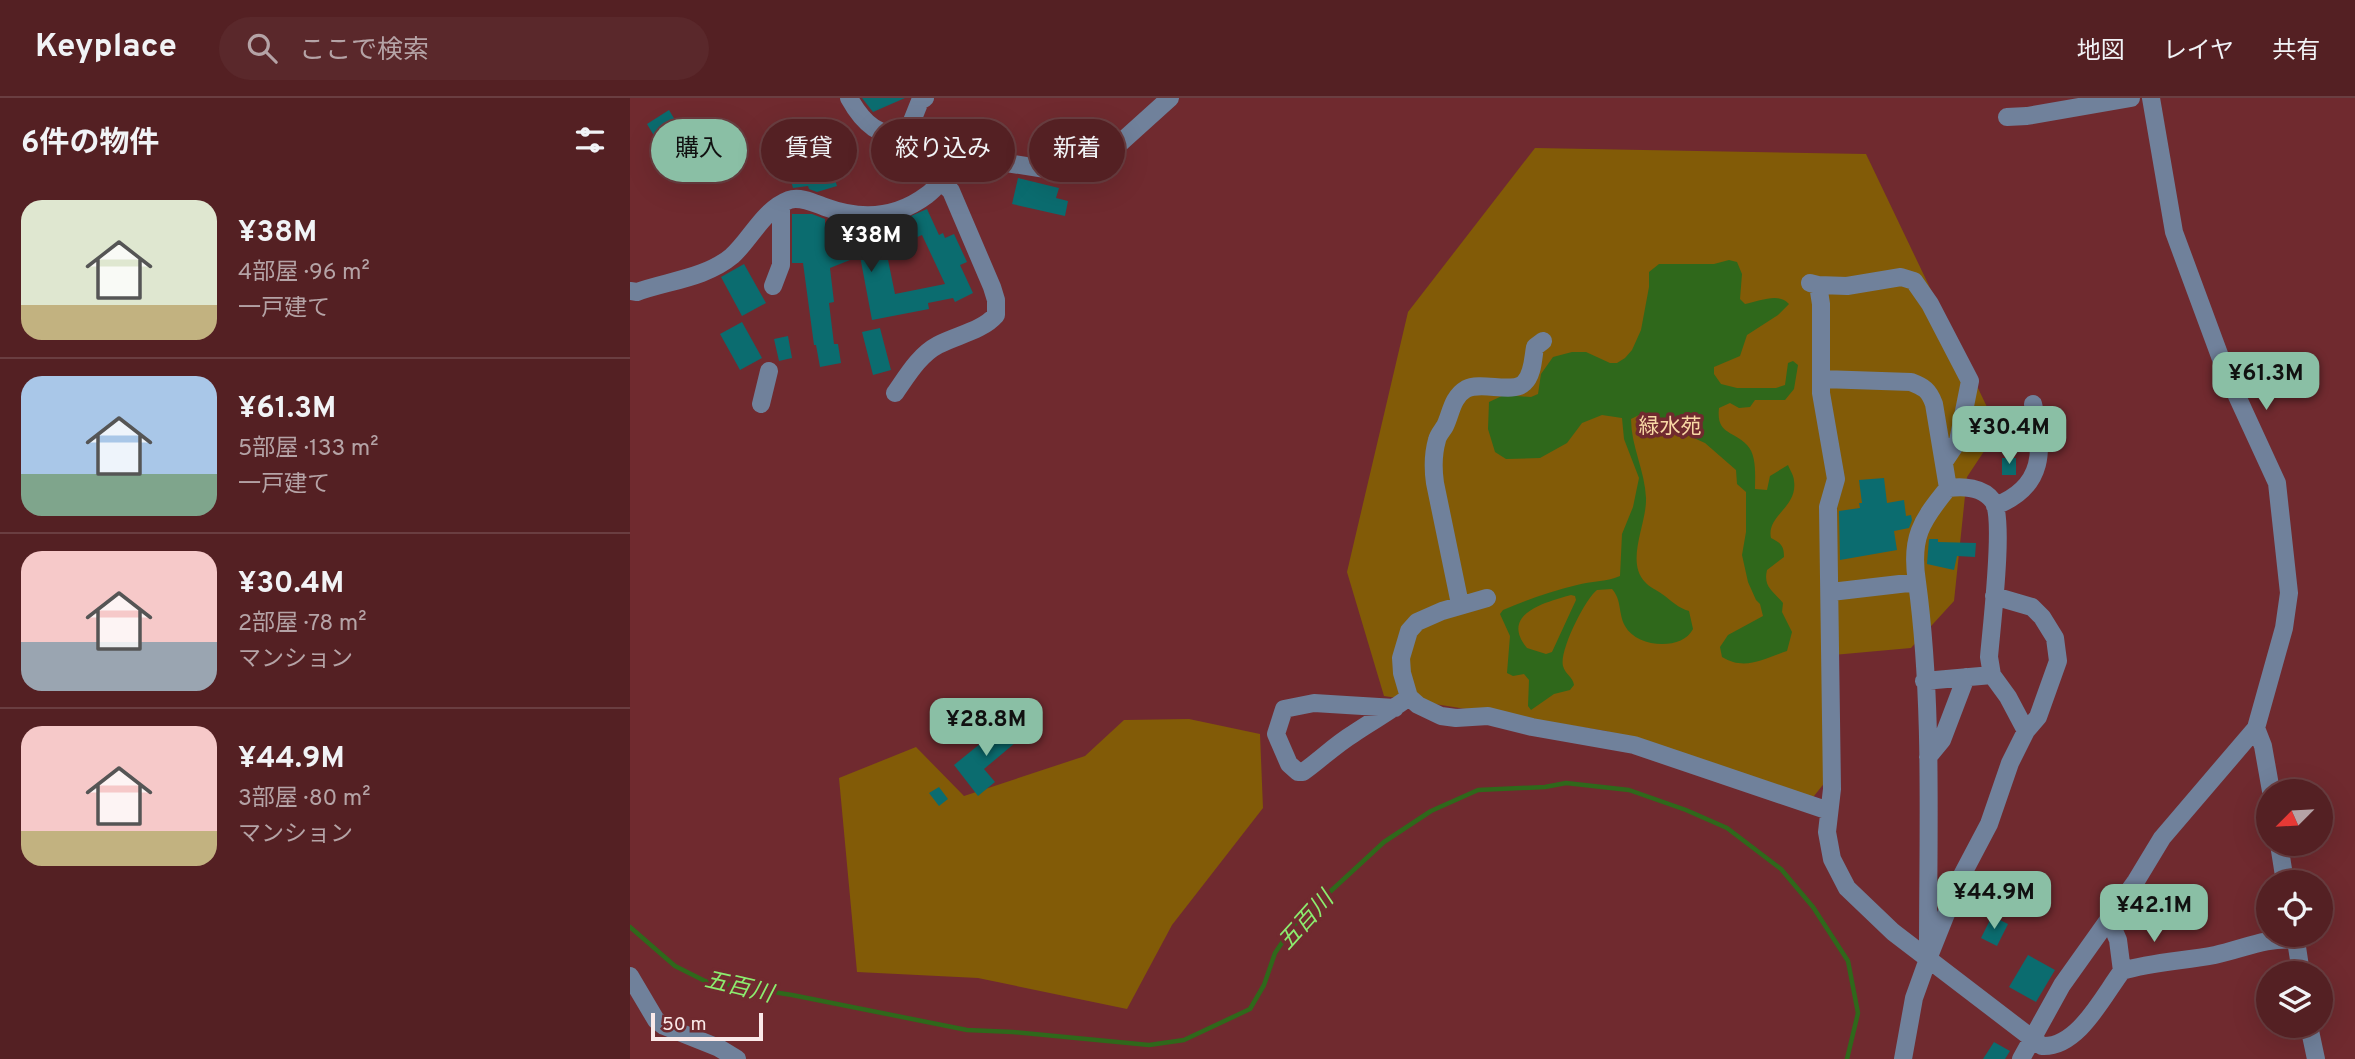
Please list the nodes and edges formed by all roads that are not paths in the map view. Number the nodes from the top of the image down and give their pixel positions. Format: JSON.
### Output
{"nodes":[{"id":1,"x":849,"y":98,"type":"edge"},
{"id":2,"x":1170,"y":98,"type":"edge"},
{"id":3,"x":2131,"y":98,"type":"edge"},
{"id":4,"x":2151,"y":98,"type":"edge"},
{"id":5,"x":922,"y":99,"type":"edge"},
{"id":6,"x":2007,"y":117,"type":"dead end"},
{"id":7,"x":913,"y":119,"type":"edge"},
{"id":8,"x":871,"y":127,"type":"edge"},
{"id":9,"x":1015,"y":164,"type":"edge"},
{"id":10,"x":939,"y":182,"type":"edge"},
{"id":11,"x":941,"y":182,"type":"edge"},
{"id":12,"x":781,"y":204,"type":"junction"},
{"id":13,"x":773,"y":286,"type":"dead end"},
{"id":14,"x":630,"y":291,"type":"edge"},
{"id":15,"x":1543,"y":341,"type":"dead end"},
{"id":16,"x":769,"y":371,"type":"dead end"},
{"id":17,"x":1822,"y":379,"type":"junction"},
{"id":18,"x":895,"y":393,"type":"dead end"},
{"id":19,"x":761,"y":404,"type":"dead end"},
{"id":20,"x":2034,"y":404,"type":"dead end"},
{"id":21,"x":1944,"y":462,"type":"junction"},
{"id":22,"x":1948,"y":488,"type":"junction"},
{"id":23,"x":1996,"y":506,"type":"junction"},
{"id":24,"x":1917,"y":582,"type":"junction"},
{"id":25,"x":1830,"y":592,"type":"junction"},
{"id":26,"x":1994,"y":596,"type":"junction"},
{"id":27,"x":1487,"y":598,"type":"dead end"},
{"id":28,"x":1460,"y":604,"type":"junction"},
{"id":29,"x":1992,"y":675,"type":"junction"},
{"id":30,"x":1966,"y":677,"type":"junction"},
{"id":31,"x":1924,"y":681,"type":"junction"},
{"id":32,"x":1409,"y":696,"type":"junction"},
{"id":33,"x":1395,"y":708,"type":"junction"},
{"id":34,"x":2256,"y":728,"type":"junction"},
{"id":35,"x":2026,"y":731,"type":"junction"},
{"id":36,"x":1928,"y":757,"type":"junction"},
{"id":37,"x":2269,"y":779,"type":"edge"},
{"id":38,"x":1829,"y":811,"type":"junction"},
{"id":39,"x":2109,"y":919,"type":"junction"},
{"id":40,"x":2256,"y":943,"type":"edge"},
{"id":41,"x":1928,"y":959,"type":"junction"},
{"id":42,"x":2122,"y":971,"type":"junction"},
{"id":43,"x":630,"y":976,"type":"edge"},
{"id":44,"x":2312,"y":1038,"type":"edge"},
{"id":45,"x":2033,"y":1040,"type":"junction"},
{"id":46,"x":737,"y":1059,"type":"edge"},
{"id":47,"x":1903,"y":1059,"type":"edge"},
{"id":48,"x":2021,"y":1059,"type":"edge"},
{"id":49,"x":2316,"y":1059,"type":"edge"}],
"edges":[{"from":1,"to":8,"type":"street"},
{"from":2,"to":9,"type":"street"},
{"from":3,"to":6,"type":"street"},
{"from":4,"to":34,"type":"street"},
{"from":5,"to":7,"type":"street"},
{"from":10,"to":12,"type":"street"},
{"from":11,"to":18,"type":"street"},
{"from":12,"to":13,"type":"street"},
{"from":12,"to":14,"type":"street"},
{"from":15,"to":28,"type":"street"},
{"from":16,"to":19,"type":"street"},
{"from":17,"to":21,"type":"street"},
{"from":17,"to":21,"type":"street"},
{"from":17,"to":25,"type":"street"},
{"from":20,"to":23,"type":"street"},
{"from":21,"to":22,"type":"street"},
{"from":22,"to":23,"type":"street"},
{"from":22,"to":24,"type":"street"},
{"from":23,"to":26,"type":"street"},
{"from":24,"to":25,"type":"street"},
{"from":24,"to":31,"type":"street"},
{"from":25,"to":38,"type":"street"},
{"from":26,"to":29,"type":"street"},
{"from":26,"to":35,"type":"street"},
{"from":27,"to":28,"type":"street"},
{"from":28,"to":32,"type":"street"},
{"from":29,"to":30,"type":"street"},
{"from":29,"to":35,"type":"street"},
{"from":30,"to":31,"type":"street"},
{"from":30,"to":36,"type":"street"},
{"from":31,"to":36,"type":"street"},
{"from":32,"to":33,"type":"street"},
{"from":32,"to":38,"type":"street"},
{"from":33,"to":33,"type":"street"},
{"from":34,"to":37,"type":"street"},
{"from":34,"to":39,"type":"street"},
{"from":35,"to":41,"type":"street"},
{"from":36,"to":41,"type":"street"},
{"from":38,"to":41,"type":"street"},
{"from":39,"to":42,"type":"street"},
{"from":39,"to":45,"type":"street"},
{"from":40,"to":42,"type":"street"},
{"from":41,"to":45,"type":"street"},
{"from":41,"to":47,"type":"street"},
{"from":42,"to":45,"type":"street"},
{"from":43,"to":46,"type":"street"},
{"from":44,"to":49,"type":"street"},
{"from":45,"to":48,"type":"street"}]}
